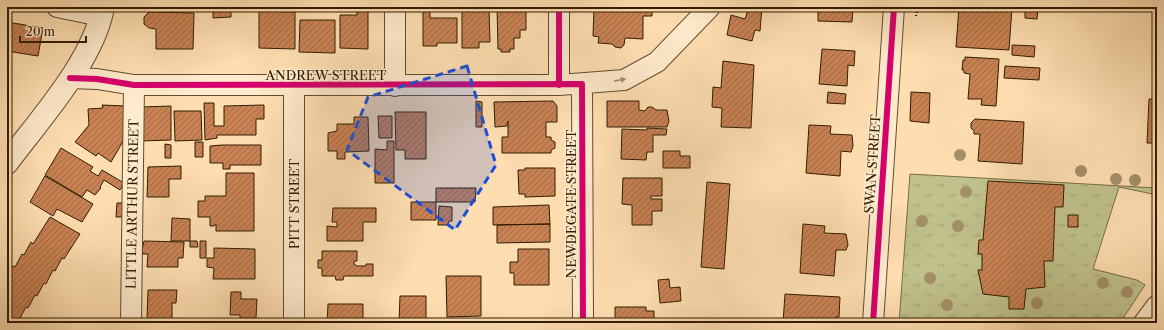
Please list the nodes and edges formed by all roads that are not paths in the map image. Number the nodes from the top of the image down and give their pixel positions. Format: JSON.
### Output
{"nodes":[{"id":1,"x":56,"y":7,"type":"edge"},
{"id":2,"x":395,"y":7,"type":"edge"},
{"id":3,"x":559,"y":7,"type":"edge"},
{"id":4,"x":710,"y":7,"type":"edge"},
{"id":5,"x":894,"y":7,"type":"edge"},
{"id":6,"x":102,"y":12,"type":"edge"},
{"id":7,"x":70,"y":78,"type":"junction"},
{"id":8,"x":582,"y":84,"type":"junction"},
{"id":9,"x":134,"y":85,"type":"junction"},
{"id":10,"x":294,"y":85,"type":"junction"},
{"id":11,"x":559,"y":85,"type":"junction"},
{"id":12,"x":395,"y":86,"type":"junction"},
{"id":13,"x":7,"y":163,"type":"edge"},
{"id":14,"x":1157,"y":307,"type":"edge"},
{"id":15,"x":131,"y":323,"type":"edge"},
{"id":16,"x":294,"y":323,"type":"edge"},
{"id":17,"x":583,"y":323,"type":"edge"},
{"id":18,"x":873,"y":323,"type":"edge"},
{"id":19,"x":1145,"y":323,"type":"edge"}],
"edges":[{"from":1,"to":6,"type":"street"},
{"from":2,"to":12,"type":"street"},
{"from":3,"to":11,"type":"street"},
{"from":8,"to":4,"type":"street","name":"ANDREW STREET","one_way":true},
{"from":5,"to":18,"type":"street","name":"SWAN STREET"},
{"from":6,"to":7,"type":"street"},
{"from":7,"to":9,"type":"street","name":"ANDREW STREET"},
{"from":7,"to":13,"type":"street"},
{"from":8,"to":11,"type":"street","name":"ANDREW STREET"},
{"from":8,"to":17,"type":"street","name":"NEWDEGATE STREET"},
{"from":9,"to":10,"type":"street","name":"ANDREW STREET"},
{"from":9,"to":15,"type":"street","name":"LITTLE ARTHUR STREET"},
{"from":10,"to":12,"type":"street","name":"ANDREW STREET"},
{"from":10,"to":16,"type":"street","name":"PITT STREET"},
{"from":11,"to":12,"type":"street","name":"ANDREW STREET"},
{"from":14,"to":19,"type":"street"}]}
